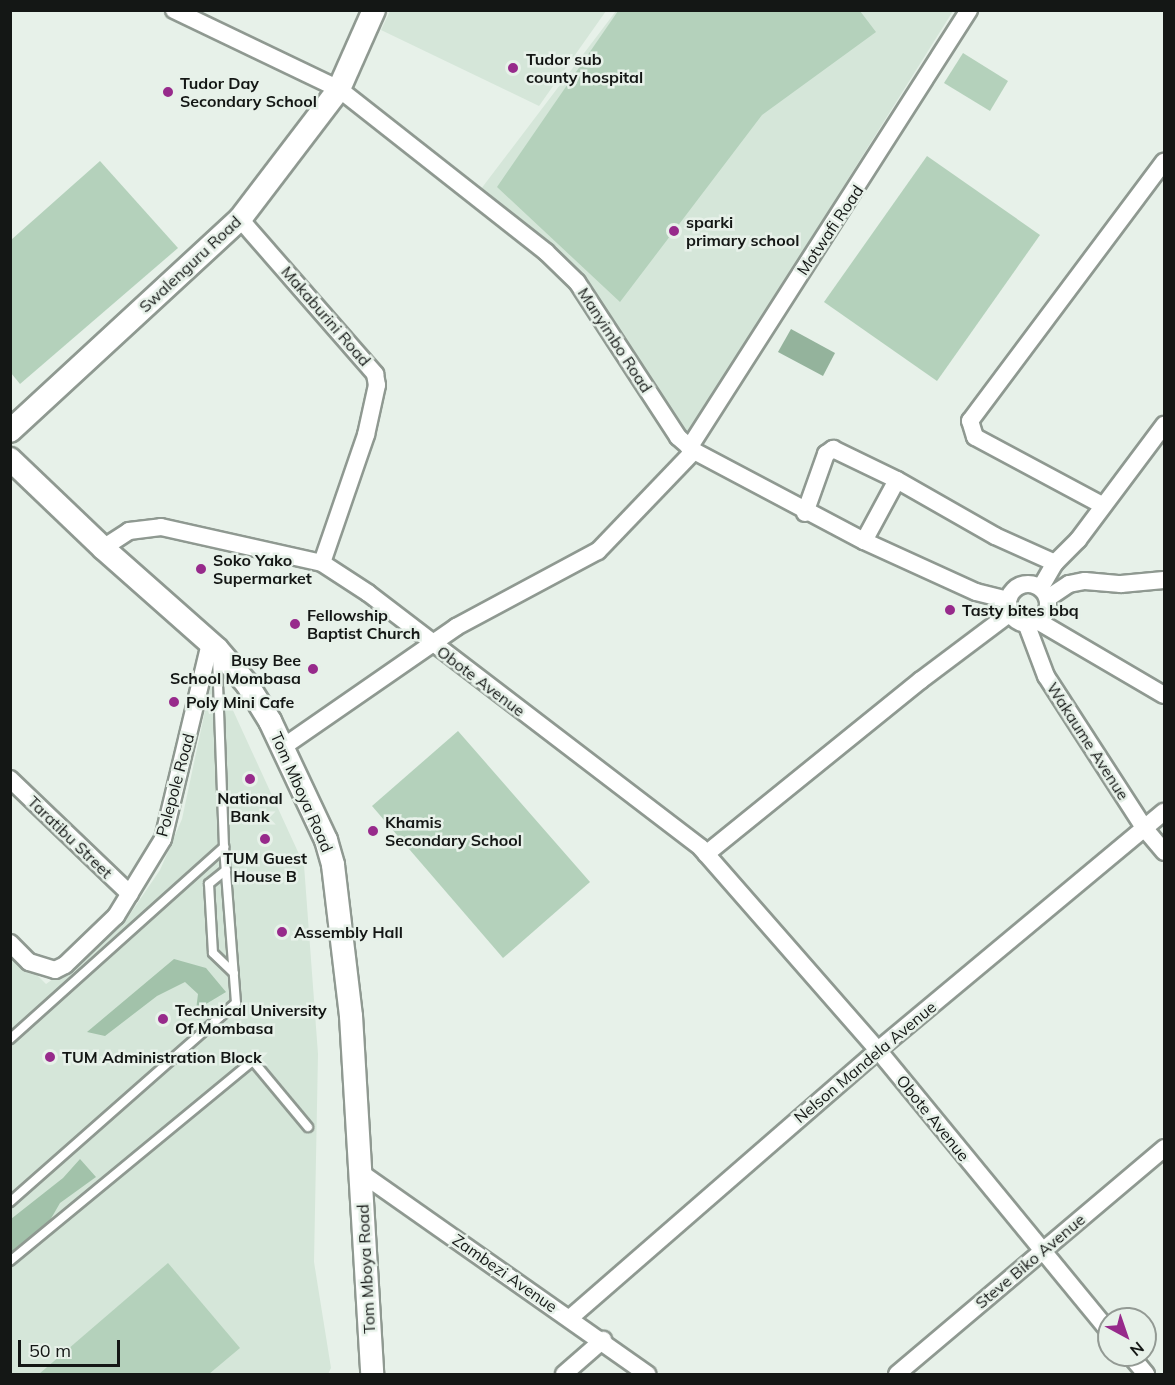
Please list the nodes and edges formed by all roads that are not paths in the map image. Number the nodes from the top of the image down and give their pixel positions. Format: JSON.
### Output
{"nodes":[{"id":1,"x":174,"y":10,"type":"edge"},
{"id":2,"x":374,"y":10,"type":"edge"},
{"id":3,"x":969,"y":10,"type":"edge"},
{"id":4,"x":339,"y":89,"type":"junction"},
{"id":5,"x":1164,"y":162,"type":"edge"},
{"id":6,"x":240,"y":219,"type":"junction"},
{"id":7,"x":1164,"y":425,"type":"edge"},
{"id":8,"x":10,"y":431,"type":"edge"},
{"id":9,"x":691,"y":449,"type":"junction"},
{"id":10,"x":10,"y":459,"type":"edge"},
{"id":11,"x":897,"y":480,"type":"junction"},
{"id":12,"x":1102,"y":505,"type":"junction"},
{"id":13,"x":805,"y":513,"type":"junction"},
{"id":14,"x":864,"y":541,"type":"junction"},
{"id":15,"x":103,"y":548,"type":"junction"},
{"id":16,"x":1059,"y":560,"type":"junction"},
{"id":17,"x":322,"y":563,"type":"junction"},
{"id":18,"x":1164,"y":580,"type":"edge"},
{"id":19,"x":1085,"y":581,"type":"junction"},
{"id":20,"x":1045,"y":593,"type":"junction"},
{"id":21,"x":1008,"y":607,"type":"junction"},
{"id":22,"x":1031,"y":622,"type":"junction"},
{"id":23,"x":430,"y":643,"type":"junction"},
{"id":24,"x":214,"y":646,"type":"junction"},
{"id":25,"x":1164,"y":695,"type":"edge"},
{"id":26,"x":283,"y":747,"type":"junction"},
{"id":27,"x":10,"y":779,"type":"edge"},
{"id":28,"x":1164,"y":812,"type":"edge"},
{"id":29,"x":1145,"y":829,"type":"junction"},
{"id":30,"x":224,"y":847,"type":"junction"},
{"id":31,"x":1164,"y":852,"type":"edge"},
{"id":32,"x":706,"y":854,"type":"junction"},
{"id":33,"x":226,"y":870,"type":"junction"},
{"id":34,"x":130,"y":894,"type":"junction"},
{"id":35,"x":10,"y":943,"type":"edge"},
{"id":36,"x":234,"y":973,"type":"junction"},
{"id":37,"x":10,"y":1039,"type":"edge"},
{"id":38,"x":878,"y":1050,"type":"junction"},
{"id":39,"x":309,"y":1127,"type":"dead end"},
{"id":40,"x":1164,"y":1149,"type":"edge"},
{"id":41,"x":361,"y":1173,"type":"junction"},
{"id":42,"x":10,"y":1202,"type":"edge"},
{"id":43,"x":1041,"y":1251,"type":"junction"},
{"id":44,"x":10,"y":1261,"type":"edge"},
{"id":45,"x":1097,"y":1317,"type":"edge"},
{"id":46,"x":570,"y":1318,"type":"junction"},
{"id":47,"x":603,"y":1340,"type":"junction"},
{"id":48,"x":372,"y":1374,"type":"edge"},
{"id":49,"x":564,"y":1374,"type":"edge"},
{"id":50,"x":647,"y":1374,"type":"edge"},
{"id":51,"x":897,"y":1374,"type":"edge"}],
"edges":[{"from":1,"to":4,"type":"street","name":"Manyimbo Road"},
{"from":2,"to":4,"type":"main road","name":"Swalenguru Road"},
{"from":3,"to":9,"type":"street","name":"Motwafi Road"},
{"from":4,"to":6,"type":"main road","name":"Swalenguru Road"},
{"from":4,"to":9,"type":"street","name":"Manyimbo Road"},
{"from":5,"to":12,"type":"street"},
{"from":6,"to":8,"type":"main road","name":"Swalenguru Road"},
{"from":6,"to":17,"type":"street","name":"Makaburini Road"},
{"from":7,"to":12,"type":"street"},
{"from":9,"to":13,"type":"street","name":"Manyimbo Road"},
{"from":9,"to":23,"type":"street","name":"Motwafi Road"},
{"from":10,"to":15,"type":"main road","name":"Tom Mboya Road"},
{"from":11,"to":13,"type":"street"},
{"from":11,"to":14,"type":"street"},
{"from":11,"to":16,"type":"street"},
{"from":12,"to":16,"type":"street"},
{"from":13,"to":14,"type":"street","name":"Manyimbo Road"},
{"from":14,"to":21,"type":"street","name":"Manyimbo Road"},
{"from":15,"to":17,"type":"street","name":"Obote Avenue"},
{"from":15,"to":24,"type":"main road","name":"Tom Mboya Road"},
{"from":16,"to":19,"type":"street"},
{"from":16,"to":20,"type":"street"},
{"from":17,"to":23,"type":"street","name":"Obote Avenue"},
{"from":18,"to":19,"type":"street"},
{"from":19,"to":20,"type":"street"},
{"from":20,"to":21,"type":"street"},
{"from":20,"to":22,"type":"street"},
{"from":21,"to":22,"type":"street"},
{"from":21,"to":32,"type":"street"},
{"from":22,"to":25,"type":"street"},
{"from":22,"to":29,"type":"street","name":"Wakaume Avenue"},
{"from":23,"to":26,"type":"street","name":"Motwafi Road"},
{"from":23,"to":32,"type":"street","name":"Obote Avenue"},
{"from":24,"to":26,"type":"main road","name":"Tom Mboya Road"},
{"from":24,"to":30,"type":"lane"},
{"from":24,"to":34,"type":"street","name":"Polepole Road"},
{"from":26,"to":41,"type":"main road","name":"Tom Mboya Road"},
{"from":27,"to":34,"type":"street","name":"Taratibu Street"},
{"from":28,"to":29,"type":"street","name":"Nelson Mandela Avenue"},
{"from":29,"to":31,"type":"street","name":"Wakaume Avenue"},
{"from":29,"to":38,"type":"street","name":"Nelson Mandela Avenue"},
{"from":30,"to":33,"type":"lane"},
{"from":30,"to":37,"type":"lane"},
{"from":32,"to":38,"type":"street","name":"Obote Avenue"},
{"from":33,"to":36,"type":"lane"},
{"from":33,"to":36,"type":"lane"},
{"from":34,"to":35,"type":"street","name":"Polepole Road"},
{"from":36,"to":42,"type":"lane"},
{"from":38,"to":43,"type":"street","name":"Obote Avenue"},
{"from":38,"to":46,"type":"street","name":"Nelson Mandela Avenue"},
{"from":39,"to":44,"type":"lane"},
{"from":40,"to":43,"type":"street","name":"Steve Biko Avenue"},
{"from":41,"to":46,"type":"street","name":"Zambezi Avenue"},
{"from":41,"to":48,"type":"main road","name":"Tom Mboya Road"},
{"from":43,"to":45,"type":"street","name":"Obote Avenue"},
{"from":43,"to":51,"type":"street","name":"Steve Biko Avenue"},
{"from":46,"to":47,"type":"street","name":"Zambezi Avenue"},
{"from":47,"to":49,"type":"street"},
{"from":47,"to":50,"type":"street","name":"Zambezi Avenue"}]}
